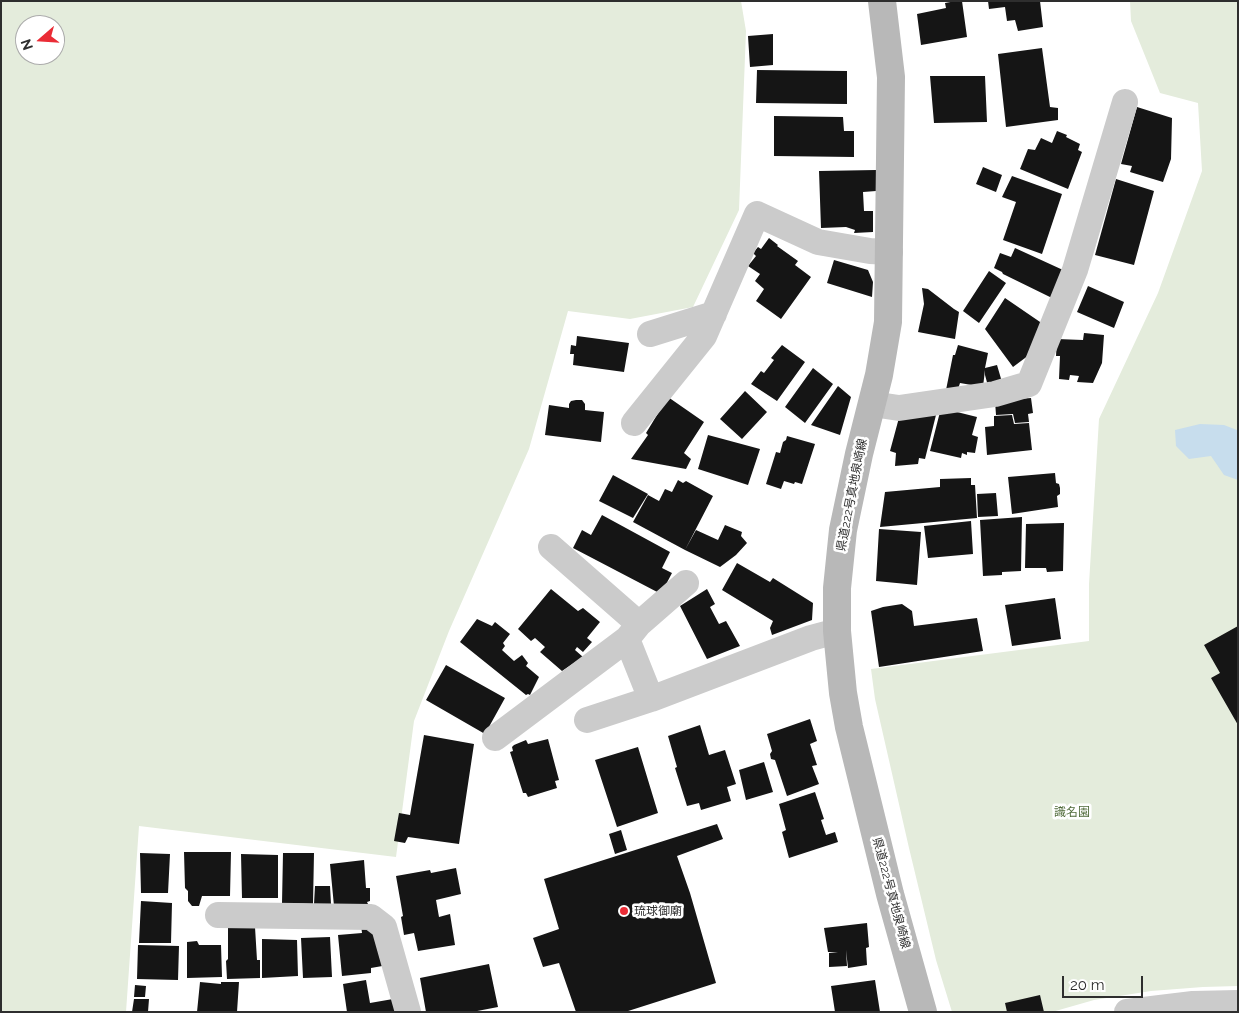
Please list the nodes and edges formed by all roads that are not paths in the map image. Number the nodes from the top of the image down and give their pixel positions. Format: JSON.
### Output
{"nodes":[{"id":1,"x":882,"y":1,"type":"edge"},
{"id":2,"x":1125,"y":102,"type":"dead end"},
{"id":3,"x":890,"y":252,"type":"junction"},
{"id":4,"x":714,"y":314,"type":"junction"},
{"id":5,"x":650,"y":334,"type":"dead end"},
{"id":6,"x":872,"y":404,"type":"junction"},
{"id":7,"x":634,"y":423,"type":"dead end"},
{"id":8,"x":551,"y":547,"type":"dead end"},
{"id":9,"x":686,"y":583,"type":"dead end"},
{"id":10,"x":633,"y":631,"type":"junction"},
{"id":11,"x":836,"y":631,"type":"junction"},
{"id":12,"x":651,"y":699,"type":"junction"},
{"id":13,"x":586,"y":720,"type":"dead end"},
{"id":14,"x":495,"y":738,"type":"dead end"},
{"id":15,"x":218,"y":915,"type":"dead end"},
{"id":16,"x":1238,"y":1004,"type":"edge"},
{"id":17,"x":408,"y":1012,"type":"edge"},
{"id":18,"x":922,"y":1012,"type":"edge"},
{"id":19,"x":1127,"y":1012,"type":"edge"}],
"edges":[{"from":1,"to":3,"type":"main road","name":"県道222号真地泉崎線"},
{"from":2,"to":6,"type":"street"},
{"from":3,"to":4,"type":"street"},
{"from":3,"to":6,"type":"main road","name":"県道222号真地泉崎線"},
{"from":4,"to":5,"type":"street"},
{"from":4,"to":7,"type":"street"},
{"from":6,"to":11,"type":"main road","name":"県道222号真地泉崎線"},
{"from":8,"to":10,"type":"street"},
{"from":9,"to":10,"type":"street"},
{"from":10,"to":12,"type":"street"},
{"from":10,"to":14,"type":"street"},
{"from":11,"to":12,"type":"street"},
{"from":11,"to":18,"type":"main road","name":"県道222号真地泉崎線"},
{"from":12,"to":13,"type":"street"},
{"from":15,"to":17,"type":"street"},
{"from":16,"to":19,"type":"street"}]}
